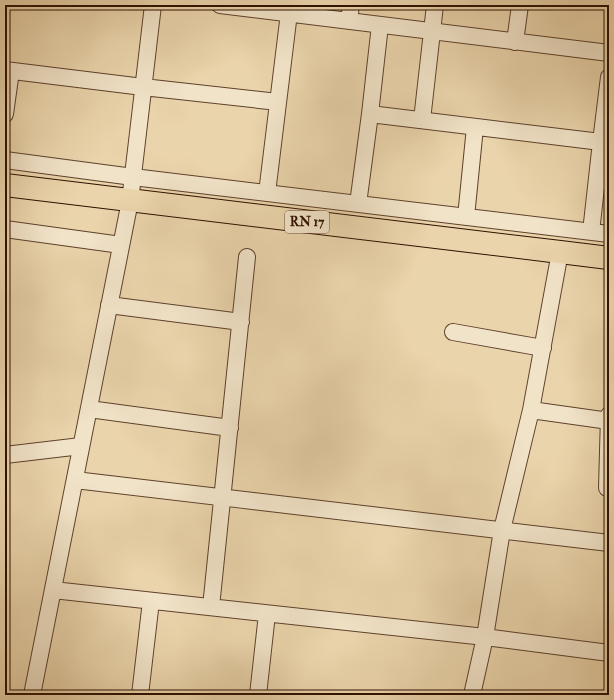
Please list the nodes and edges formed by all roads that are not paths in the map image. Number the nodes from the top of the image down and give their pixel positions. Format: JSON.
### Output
{"nodes":[{"id":1,"x":153,"y":5,"type":"edge"},
{"id":2,"x":220,"y":5,"type":"edge"},
{"id":3,"x":350,"y":5,"type":"edge"},
{"id":4,"x":435,"y":5,"type":"edge"},
{"id":5,"x":520,"y":5,"type":"edge"},
{"id":6,"x":256,"y":7,"type":"edge"},
{"id":7,"x":288,"y":14,"type":"junction"},
{"id":8,"x":349,"y":21,"type":"junction"},
{"id":9,"x":380,"y":25,"type":"junction"},
{"id":10,"x":432,"y":31,"type":"junction"},
{"id":11,"x":515,"y":42,"type":"junction"},
{"id":12,"x":609,"y":54,"type":"edge"},
{"id":13,"x":8,"y":71,"type":"edge"},
{"id":14,"x":609,"y":77,"type":"edge"},
{"id":15,"x":143,"y":87,"type":"junction"},
{"id":16,"x":278,"y":102,"type":"junction"},
{"id":17,"x":5,"y":114,"type":"edge"},
{"id":18,"x":370,"y":114,"type":"junction"},
{"id":19,"x":422,"y":120,"type":"junction"},
{"id":20,"x":475,"y":127,"type":"junction"},
{"id":21,"x":605,"y":143,"type":"edge"},
{"id":22,"x":5,"y":160,"type":"edge"},
{"id":23,"x":133,"y":177,"type":"junction"},
{"id":24,"x":5,"y":185,"type":"edge"},
{"id":25,"x":267,"y":193,"type":"junction"},
{"id":26,"x":130,"y":201,"type":"junction"},
{"id":27,"x":358,"y":204,"type":"junction"},
{"id":28,"x":466,"y":217,"type":"junction"},
{"id":29,"x":5,"y":229,"type":"edge"},
{"id":30,"x":591,"y":232,"type":"junction"},
{"id":31,"x":609,"y":234,"type":"edge"},
{"id":32,"x":122,"y":244,"type":"junction"},
{"id":33,"x":560,"y":252,"type":"junction"},
{"id":34,"x":247,"y":257,"type":"dead end"},
{"id":35,"x":609,"y":258,"type":"edge"},
{"id":36,"x":109,"y":305,"type":"junction"},
{"id":37,"x":241,"y":322,"type":"junction"},
{"id":38,"x":453,"y":332,"type":"dead end"},
{"id":39,"x":542,"y":348,"type":"junction"},
{"id":40,"x":89,"y":409,"type":"junction"},
{"id":41,"x":531,"y":410,"type":"junction"},
{"id":42,"x":609,"y":415,"type":"edge"},
{"id":43,"x":609,"y":421,"type":"edge"},
{"id":44,"x":230,"y":428,"type":"junction"},
{"id":45,"x":81,"y":446,"type":"junction"},
{"id":46,"x":5,"y":455,"type":"edge"},
{"id":47,"x":75,"y":480,"type":"junction"},
{"id":48,"x":609,"y":488,"type":"edge"},
{"id":49,"x":222,"y":497,"type":"junction"},
{"id":50,"x":502,"y":530,"type":"junction"},
{"id":51,"x":609,"y":543,"type":"edge"},
{"id":52,"x":53,"y":590,"type":"junction"},
{"id":53,"x":151,"y":601,"type":"junction"},
{"id":54,"x":211,"y":607,"type":"junction"},
{"id":55,"x":267,"y":614,"type":"junction"},
{"id":56,"x":485,"y":637,"type":"junction"},
{"id":57,"x":609,"y":653,"type":"edge"},
{"id":58,"x":32,"y":695,"type":"edge"},
{"id":59,"x":140,"y":695,"type":"edge"},
{"id":60,"x":258,"y":695,"type":"edge"},
{"id":61,"x":472,"y":695,"type":"edge"}],
"edges":[{"from":1,"to":15,"type":"street"},
{"from":2,"to":6,"type":"street"},
{"from":3,"to":8,"type":"street"},
{"from":4,"to":10,"type":"street"},
{"from":5,"to":11,"type":"street"},
{"from":6,"to":7,"type":"street"},
{"from":7,"to":8,"type":"street"},
{"from":7,"to":16,"type":"street"},
{"from":8,"to":9,"type":"street"},
{"from":9,"to":10,"type":"street"},
{"from":9,"to":18,"type":"street"},
{"from":10,"to":11,"type":"street"},
{"from":10,"to":19,"type":"street"},
{"from":11,"to":12,"type":"street"},
{"from":13,"to":15,"type":"street"},
{"from":13,"to":17,"type":"street"},
{"from":14,"to":21,"type":"street"},
{"from":15,"to":16,"type":"street"},
{"from":15,"to":23,"type":"street"},
{"from":16,"to":25,"type":"street"},
{"from":18,"to":19,"type":"street"},
{"from":18,"to":27,"type":"street"},
{"from":19,"to":20,"type":"street"},
{"from":20,"to":21,"type":"street"},
{"from":20,"to":28,"type":"street"},
{"from":21,"to":30,"type":"street"},
{"from":22,"to":23,"type":"street"},
{"from":23,"to":25,"type":"street"},
{"from":23,"to":26,"type":"street"},
{"from":24,"to":26,"type":"main road","number":"RN 17"},
{"from":25,"to":27,"type":"street"},
{"from":26,"to":32,"type":"street"},
{"from":26,"to":33,"type":"main road","number":"RN 17"},
{"from":27,"to":28,"type":"street"},
{"from":28,"to":30,"type":"street"},
{"from":29,"to":32,"type":"street"},
{"from":30,"to":31,"type":"street"},
{"from":32,"to":36,"type":"street"},
{"from":33,"to":35,"type":"main road","number":"RN 17"},
{"from":33,"to":39,"type":"street"},
{"from":34,"to":37,"type":"street"},
{"from":36,"to":37,"type":"street"},
{"from":36,"to":40,"type":"street"},
{"from":37,"to":44,"type":"street"},
{"from":38,"to":39,"type":"street"},
{"from":39,"to":41,"type":"street"},
{"from":40,"to":44,"type":"street"},
{"from":40,"to":45,"type":"street"},
{"from":41,"to":43,"type":"street"},
{"from":41,"to":50,"type":"street"},
{"from":42,"to":43,"type":"street"},
{"from":43,"to":48,"type":"street"},
{"from":44,"to":49,"type":"street"},
{"from":45,"to":46,"type":"street"},
{"from":45,"to":47,"type":"street"},
{"from":47,"to":49,"type":"street"},
{"from":47,"to":52,"type":"street"},
{"from":49,"to":50,"type":"street"},
{"from":49,"to":54,"type":"street"},
{"from":50,"to":51,"type":"street"},
{"from":50,"to":56,"type":"street"},
{"from":52,"to":53,"type":"street"},
{"from":52,"to":58,"type":"street"},
{"from":53,"to":54,"type":"street"},
{"from":53,"to":59,"type":"street"},
{"from":54,"to":55,"type":"street"},
{"from":55,"to":56,"type":"street"},
{"from":55,"to":60,"type":"street"},
{"from":56,"to":57,"type":"street"},
{"from":56,"to":61,"type":"street"}]}
